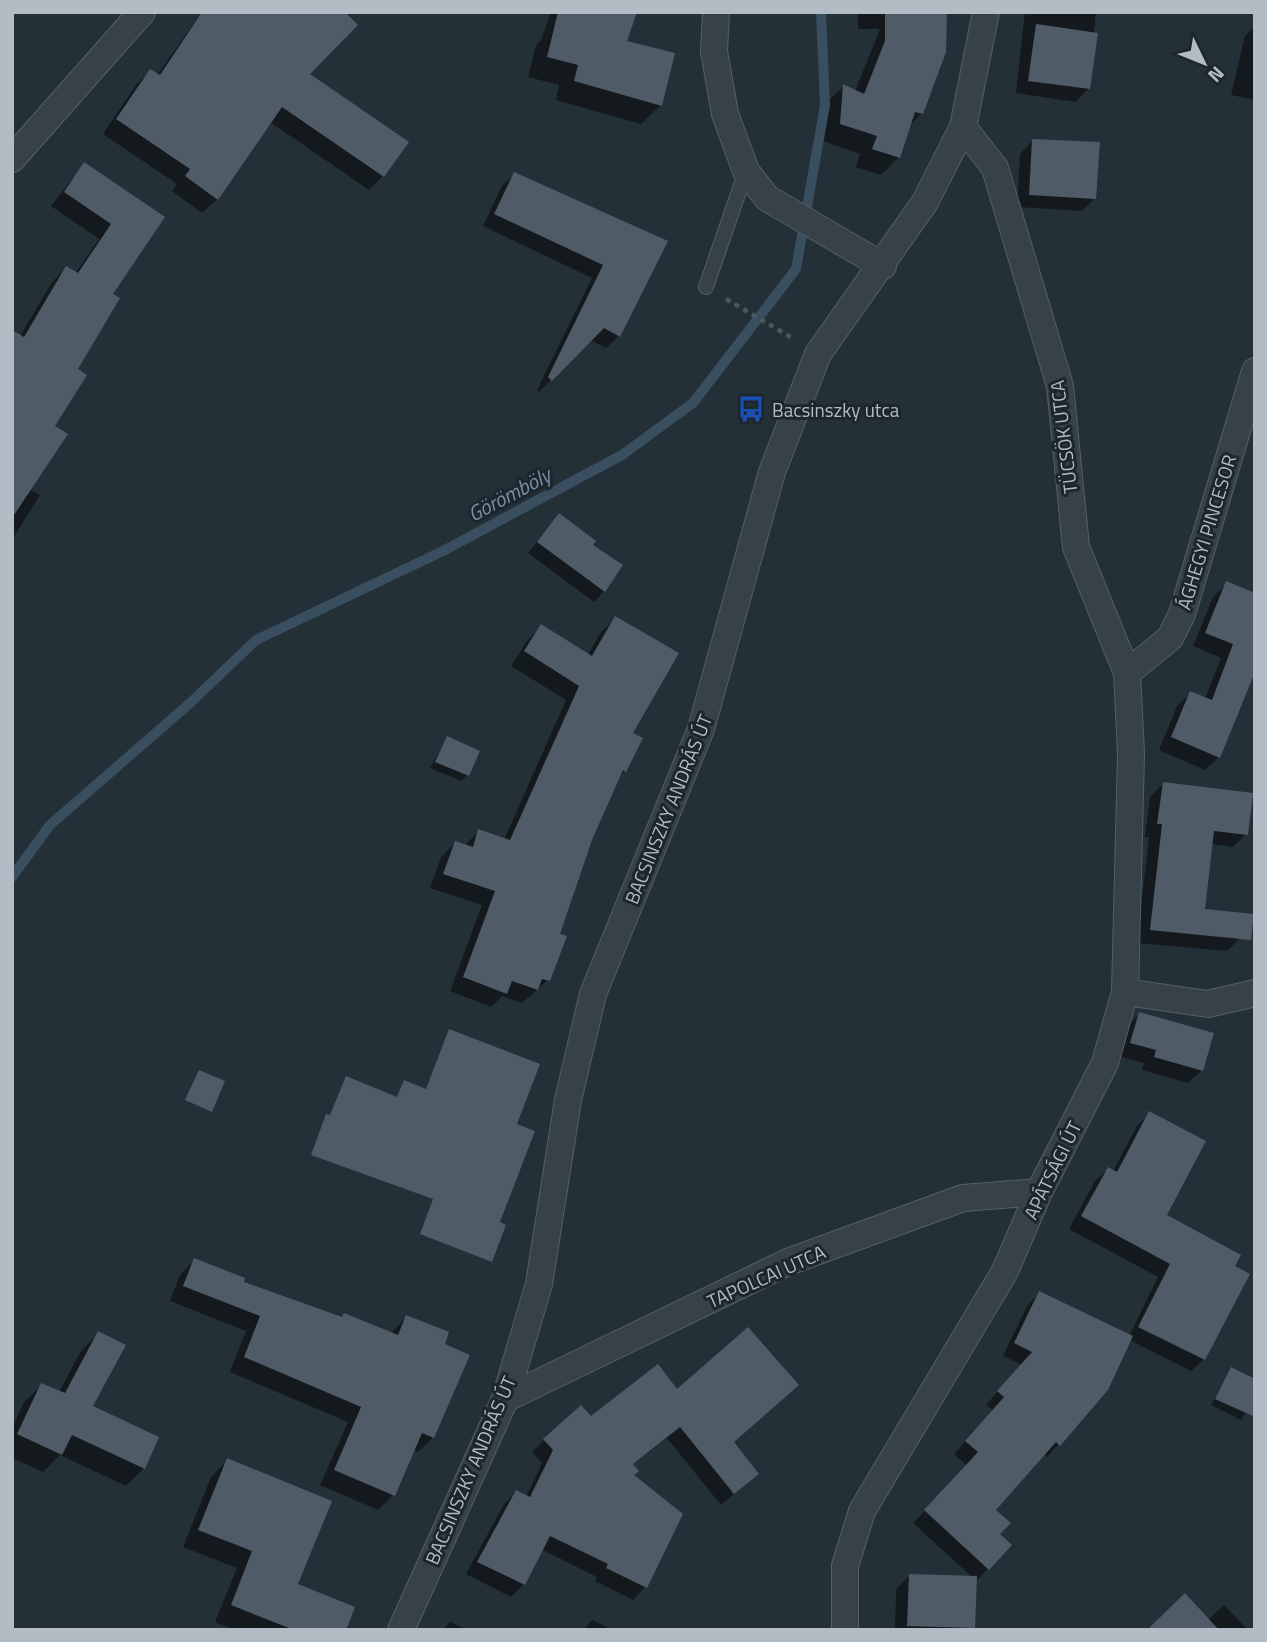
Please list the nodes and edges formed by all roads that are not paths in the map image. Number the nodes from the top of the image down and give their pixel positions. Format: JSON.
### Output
{"nodes":[{"id":1,"x":142,"y":12,"type":"edge"},
{"id":2,"x":716,"y":12,"type":"edge"},
{"id":3,"x":986,"y":12,"type":"edge"},
{"id":4,"x":963,"y":128,"type":"junction"},
{"id":5,"x":12,"y":159,"type":"edge"},
{"id":6,"x":746,"y":171,"type":"junction"},
{"id":7,"x":883,"y":266,"type":"junction"},
{"id":8,"x":706,"y":288,"type":"road end"},
{"id":9,"x":1255,"y":371,"type":"edge"},
{"id":10,"x":1126,"y":673,"type":"junction"},
{"id":11,"x":1125,"y":992,"type":"junction"},
{"id":12,"x":1255,"y":993,"type":"edge"},
{"id":13,"x":1039,"y":1192,"type":"junction"},
{"id":14,"x":505,"y":1399,"type":"junction"},
{"id":15,"x":401,"y":1630,"type":"edge"},
{"id":16,"x":845,"y":1630,"type":"edge"}],
"edges":[{"from":1,"to":5,"type":"street"},
{"from":2,"to":6,"type":"street"},
{"from":3,"to":4,"type":"street","name":"BACSINSZKY ANDRÁS ÚT"},
{"from":4,"to":7,"type":"street","name":"BACSINSZKY ANDRÁS ÚT"},
{"from":4,"to":10,"type":"street","name":"TÜCSÖK UTCA"},
{"from":6,"to":7,"type":"street"},
{"from":6,"to":8,"type":"lane"},
{"from":7,"to":14,"type":"street","name":"BACSINSZKY ANDRÁS ÚT"},
{"from":9,"to":10,"type":"street","name":"ÁGHEGYI PINCESOR"},
{"from":10,"to":11,"type":"street","name":"APÁTSÁGI ÚT"},
{"from":11,"to":12,"type":"street"},
{"from":11,"to":13,"type":"street","name":"APÁTSÁGI ÚT"},
{"from":13,"to":14,"type":"street","name":"TAPOLCAI UTCA"},
{"from":13,"to":16,"type":"street","name":"APÁTSÁGI ÚT"},
{"from":14,"to":15,"type":"street","name":"BACSINSZKY ANDRÁS ÚT"}]}
